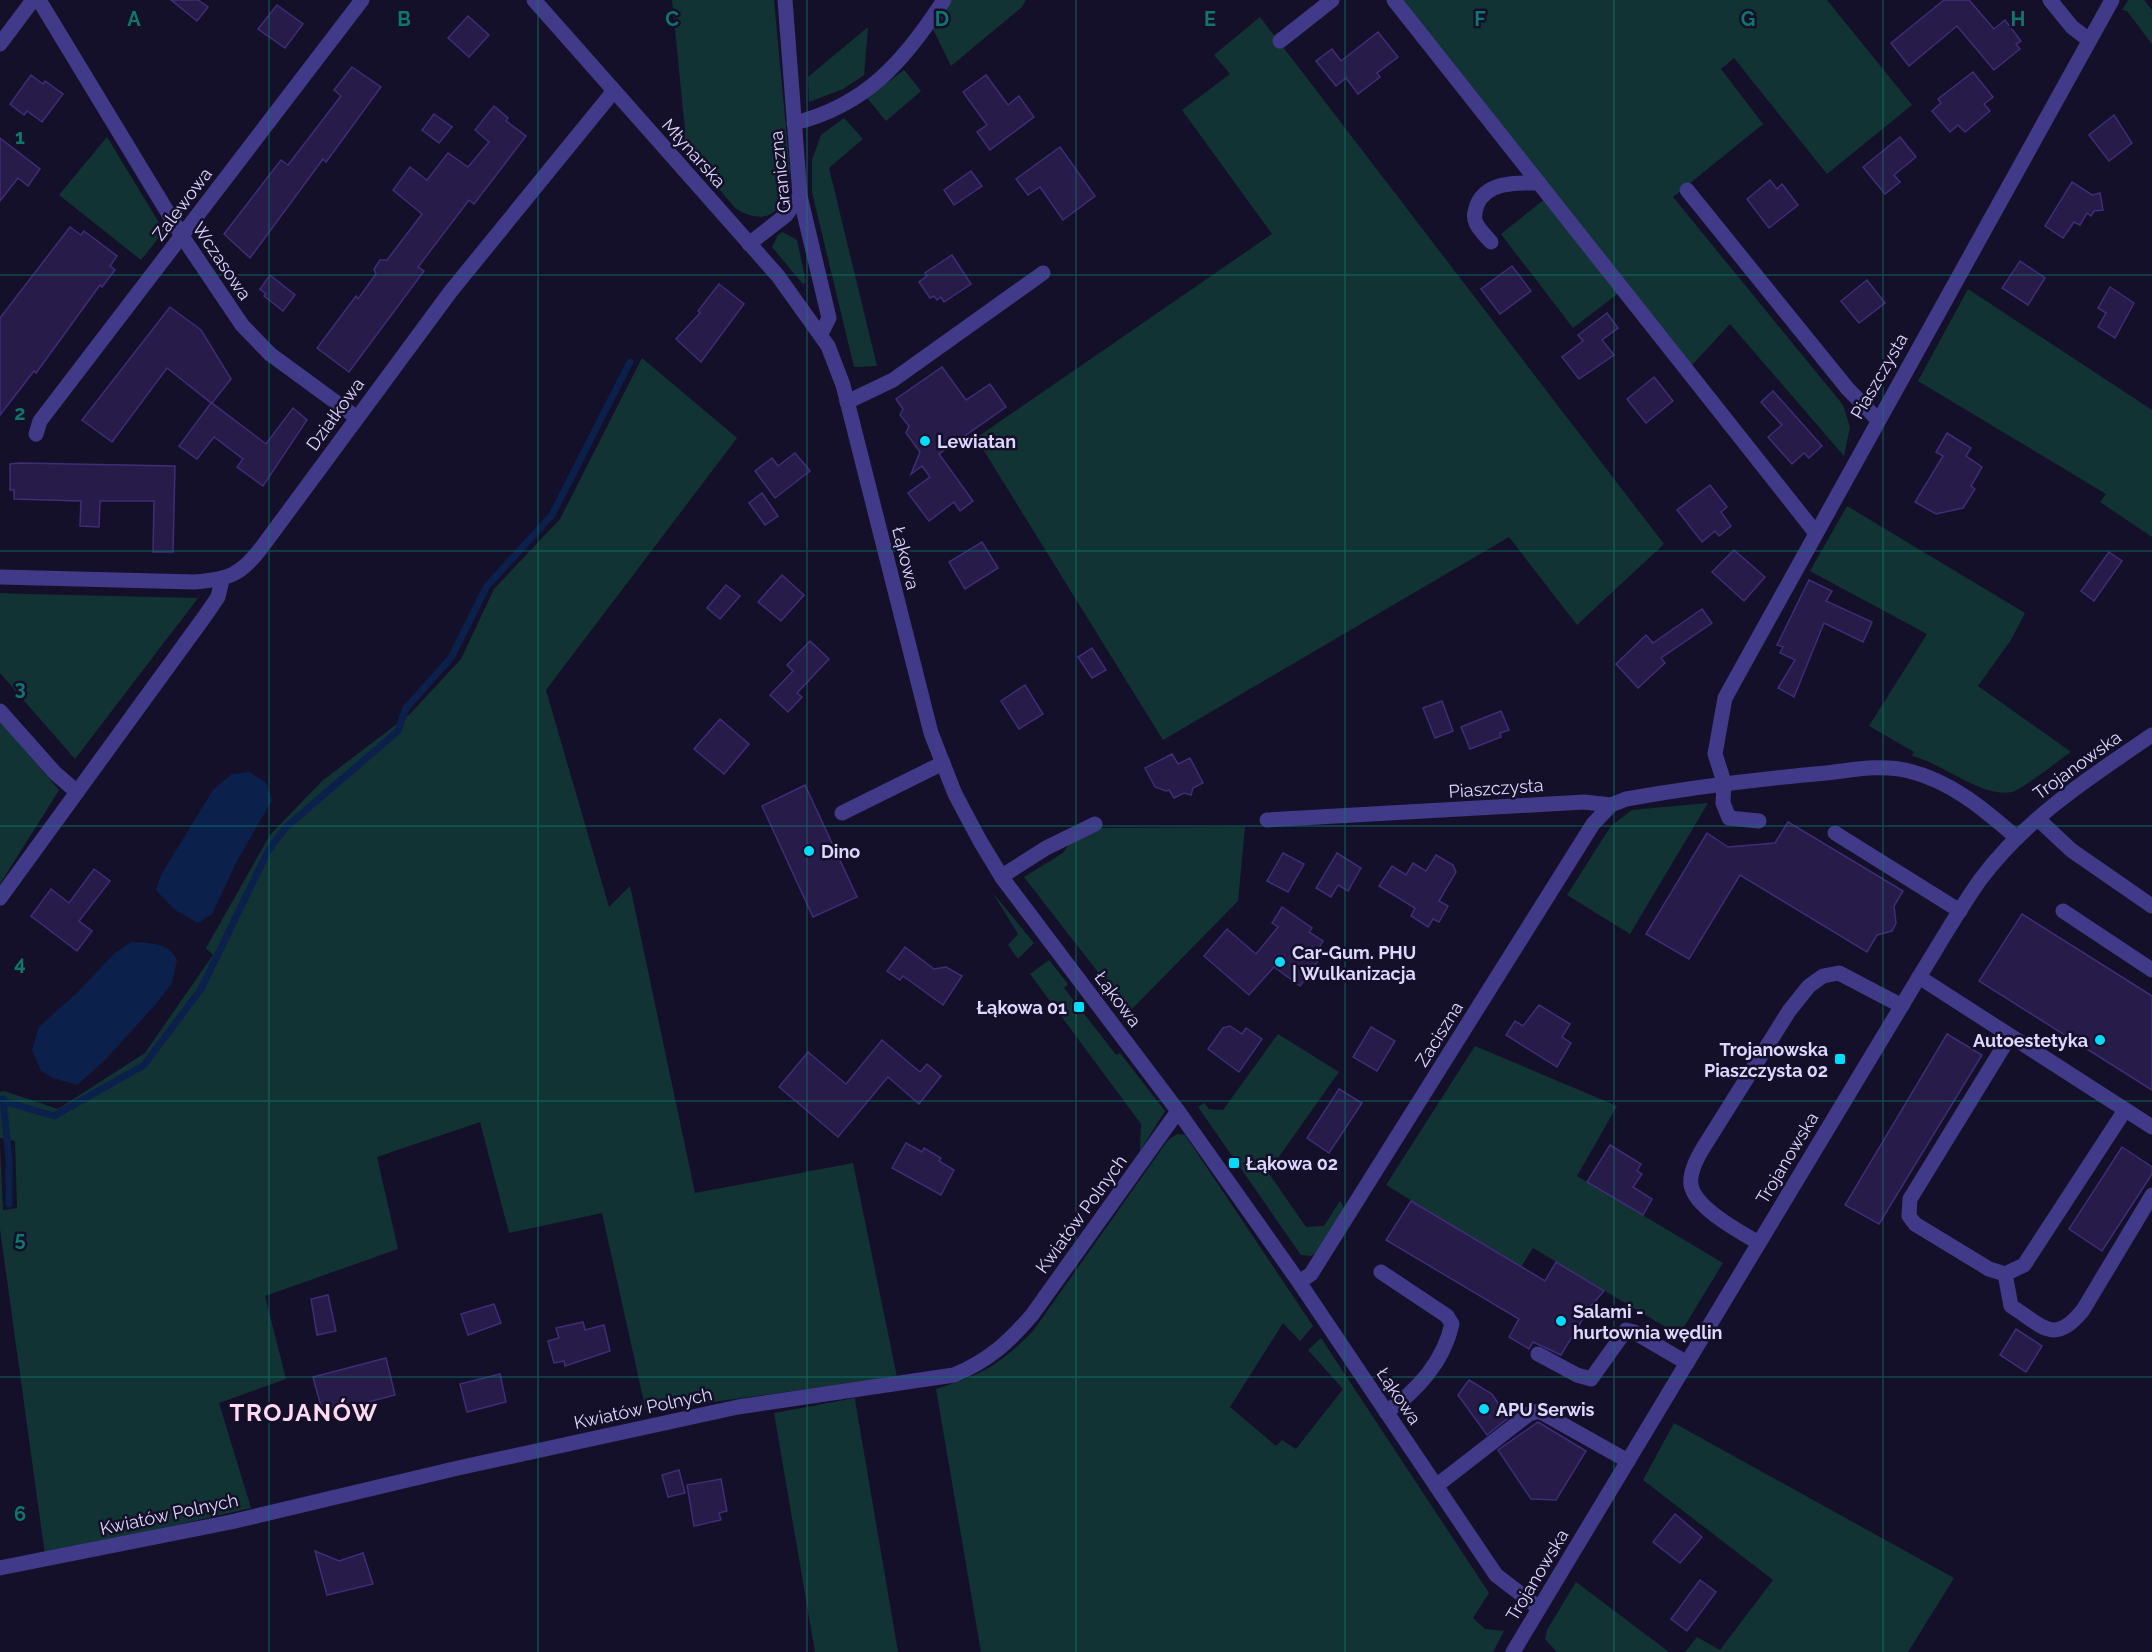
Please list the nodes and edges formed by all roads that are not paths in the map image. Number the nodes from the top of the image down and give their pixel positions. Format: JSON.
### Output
{"nodes":[{"id":1,"x":33,"y":0,"type":"edge"},
{"id":2,"x":39,"y":0,"type":"edge"},
{"id":3,"x":362,"y":0,"type":"edge"},
{"id":4,"x":534,"y":0,"type":"edge"},
{"id":5,"x":785,"y":0,"type":"edge"},
{"id":6,"x":944,"y":0,"type":"edge"},
{"id":7,"x":1332,"y":0,"type":"edge"},
{"id":8,"x":1394,"y":0,"type":"edge"},
{"id":9,"x":2050,"y":0,"type":"edge"},
{"id":10,"x":2112,"y":0,"type":"edge"},
{"id":11,"x":2089,"y":40,"type":"junction"},
{"id":12,"x":1280,"y":41,"type":"dead end"},
{"id":13,"x":0,"y":44,"type":"edge"},
{"id":14,"x":613,"y":92,"type":"junction"},
{"id":15,"x":794,"y":123,"type":"junction"},
{"id":16,"x":1539,"y":183,"type":"junction"},
{"id":17,"x":1687,"y":190,"type":"dead end"},
{"id":18,"x":800,"y":196,"type":"junction"},
{"id":19,"x":182,"y":236,"type":"junction"},
{"id":20,"x":1491,"y":242,"type":"dead end"},
{"id":21,"x":749,"y":244,"type":"junction"},
{"id":22,"x":1043,"y":273,"type":"dead end"},
{"id":23,"x":821,"y":334,"type":"junction"},
{"id":24,"x":848,"y":402,"type":"junction"},
{"id":25,"x":356,"y":417,"type":"junction"},
{"id":26,"x":1877,"y":419,"type":"junction"},
{"id":27,"x":36,"y":434,"type":"dead end"},
{"id":28,"x":1815,"y":532,"type":"junction"},
{"id":29,"x":0,"y":577,"type":"edge"},
{"id":30,"x":222,"y":580,"type":"junction"},
{"id":31,"x":0,"y":711,"type":"edge"},
{"id":32,"x":2152,"y":735,"type":"edge"},
{"id":33,"x":943,"y":763,"type":"junction"},
{"id":34,"x":1724,"y":782,"type":"junction"},
{"id":35,"x":76,"y":792,"type":"junction"},
{"id":36,"x":1611,"y":805,"type":"junction"},
{"id":37,"x":842,"y":813,"type":"dead end"},
{"id":38,"x":2038,"y":819,"type":"junction"},
{"id":39,"x":1267,"y":820,"type":"dead end"},
{"id":40,"x":1759,"y":820,"type":"dead end"},
{"id":41,"x":1095,"y":824,"type":"dead end"},
{"id":42,"x":1835,"y":833,"type":"dead end"},
{"id":43,"x":2017,"y":838,"type":"junction"},
{"id":44,"x":1002,"y":876,"type":"junction"},
{"id":45,"x":0,"y":898,"type":"edge"},
{"id":46,"x":2152,"y":906,"type":"edge"},
{"id":47,"x":2063,"y":910,"type":"dead end"},
{"id":48,"x":1960,"y":911,"type":"junction"},
{"id":49,"x":2152,"y":970,"type":"edge"},
{"id":50,"x":1919,"y":977,"type":"junction"},
{"id":51,"x":1902,"y":1005,"type":"junction"},
{"id":52,"x":2010,"y":1036,"type":"junction"},
{"id":53,"x":2125,"y":1110,"type":"junction"},
{"id":54,"x":1178,"y":1111,"type":"junction"},
{"id":55,"x":2152,"y":1127,"type":"edge"},
{"id":56,"x":2152,"y":1195,"type":"edge"},
{"id":57,"x":1759,"y":1243,"type":"junction"},
{"id":58,"x":1380,"y":1272,"type":"dead end"},
{"id":59,"x":2005,"y":1274,"type":"junction"},
{"id":60,"x":1299,"y":1282,"type":"junction"},
{"id":61,"x":1538,"y":1354,"type":"dead end"},
{"id":62,"x":1687,"y":1363,"type":"junction"},
{"id":63,"x":1386,"y":1412,"type":"junction"},
{"id":64,"x":1628,"y":1461,"type":"junction"},
{"id":65,"x":1436,"y":1486,"type":"junction"},
{"id":66,"x":0,"y":1568,"type":"edge"},
{"id":67,"x":1539,"y":1608,"type":"junction"},
{"id":68,"x":1515,"y":1651,"type":"edge"}],
"edges":[{"from":1,"to":13,"type":"street"},
{"from":2,"to":19,"type":"street","name":"Wczasowa"},
{"from":3,"to":19,"type":"street","name":"Zalewowa"},
{"from":4,"to":14,"type":"street","name":"Młynarska"},
{"from":5,"to":15,"type":"street","name":"Graniczna"},
{"from":6,"to":15,"type":"street"},
{"from":7,"to":12,"type":"street"},
{"from":8,"to":16,"type":"street"},
{"from":9,"to":11,"type":"street"},
{"from":10,"to":11,"type":"street","name":"Piaszczysta"},
{"from":11,"to":26,"type":"street","name":"Piaszczysta"},
{"from":14,"to":21,"type":"street","name":"Młynarska"},
{"from":14,"to":25,"type":"street","name":"Działkowa"},
{"from":15,"to":18,"type":"street","name":"Graniczna"},
{"from":16,"to":20,"type":"street"},
{"from":16,"to":28,"type":"street"},
{"from":17,"to":26,"type":"street"},
{"from":18,"to":21,"type":"street"},
{"from":18,"to":23,"type":"street","name":"Graniczna"},
{"from":19,"to":25,"type":"street","name":"Wczasowa"},
{"from":19,"to":27,"type":"street","name":"Zalewowa"},
{"from":21,"to":23,"type":"street","name":"Młynarska"},
{"from":22,"to":24,"type":"street"},
{"from":23,"to":24,"type":"street","name":"Łąkowa"},
{"from":24,"to":33,"type":"street","name":"Łąkowa"},
{"from":25,"to":30,"type":"street","name":"Działkowa"},
{"from":26,"to":28,"type":"street","name":"Piaszczysta"},
{"from":28,"to":34,"type":"street","name":"Piaszczysta"},
{"from":29,"to":30,"type":"street","name":"Działkowa"},
{"from":30,"to":35,"type":"street"},
{"from":31,"to":35,"type":"street"},
{"from":32,"to":38,"type":"street","name":"Trojanowska"},
{"from":33,"to":37,"type":"street"},
{"from":33,"to":44,"type":"street","name":"Łąkowa"},
{"from":34,"to":36,"type":"street","name":"Piaszczysta"},
{"from":34,"to":40,"type":"street"},
{"from":34,"to":43,"type":"street","name":"Piaszczysta"},
{"from":35,"to":45,"type":"street"},
{"from":36,"to":39,"type":"street","name":"Piaszczysta"},
{"from":36,"to":60,"type":"street","name":"Zaciszna"},
{"from":38,"to":43,"type":"street","name":"Trojanowska"},
{"from":38,"to":46,"type":"street"},
{"from":41,"to":44,"type":"street"},
{"from":42,"to":48,"type":"street"},
{"from":43,"to":48,"type":"street","name":"Trojanowska"},
{"from":44,"to":54,"type":"street","name":"Łąkowa"},
{"from":47,"to":49,"type":"street"},
{"from":48,"to":50,"type":"street","name":"Trojanowska"},
{"from":50,"to":51,"type":"street","name":"Trojanowska"},
{"from":50,"to":52,"type":"street"},
{"from":51,"to":57,"type":"street","name":"Trojanowska"},
{"from":51,"to":57,"type":"street"},
{"from":52,"to":53,"type":"street"},
{"from":52,"to":59,"type":"street"},
{"from":53,"to":55,"type":"street"},
{"from":53,"to":59,"type":"street"},
{"from":54,"to":60,"type":"street","name":"Łąkowa"},
{"from":54,"to":66,"type":"street","name":"Kwiatów Polnych"},
{"from":56,"to":59,"type":"street"},
{"from":57,"to":62,"type":"street","name":"Trojanowska"},
{"from":58,"to":63,"type":"street"},
{"from":60,"to":63,"type":"street","name":"Łąkowa"},
{"from":61,"to":62,"type":"street"},
{"from":62,"to":64,"type":"street","name":"Trojanowska"},
{"from":63,"to":65,"type":"street","name":"Łąkowa"},
{"from":64,"to":65,"type":"street"},
{"from":64,"to":67,"type":"street","name":"Trojanowska"},
{"from":65,"to":67,"type":"street","name":"Łąkowa"},
{"from":67,"to":68,"type":"street","name":"Trojanowska"}]}
